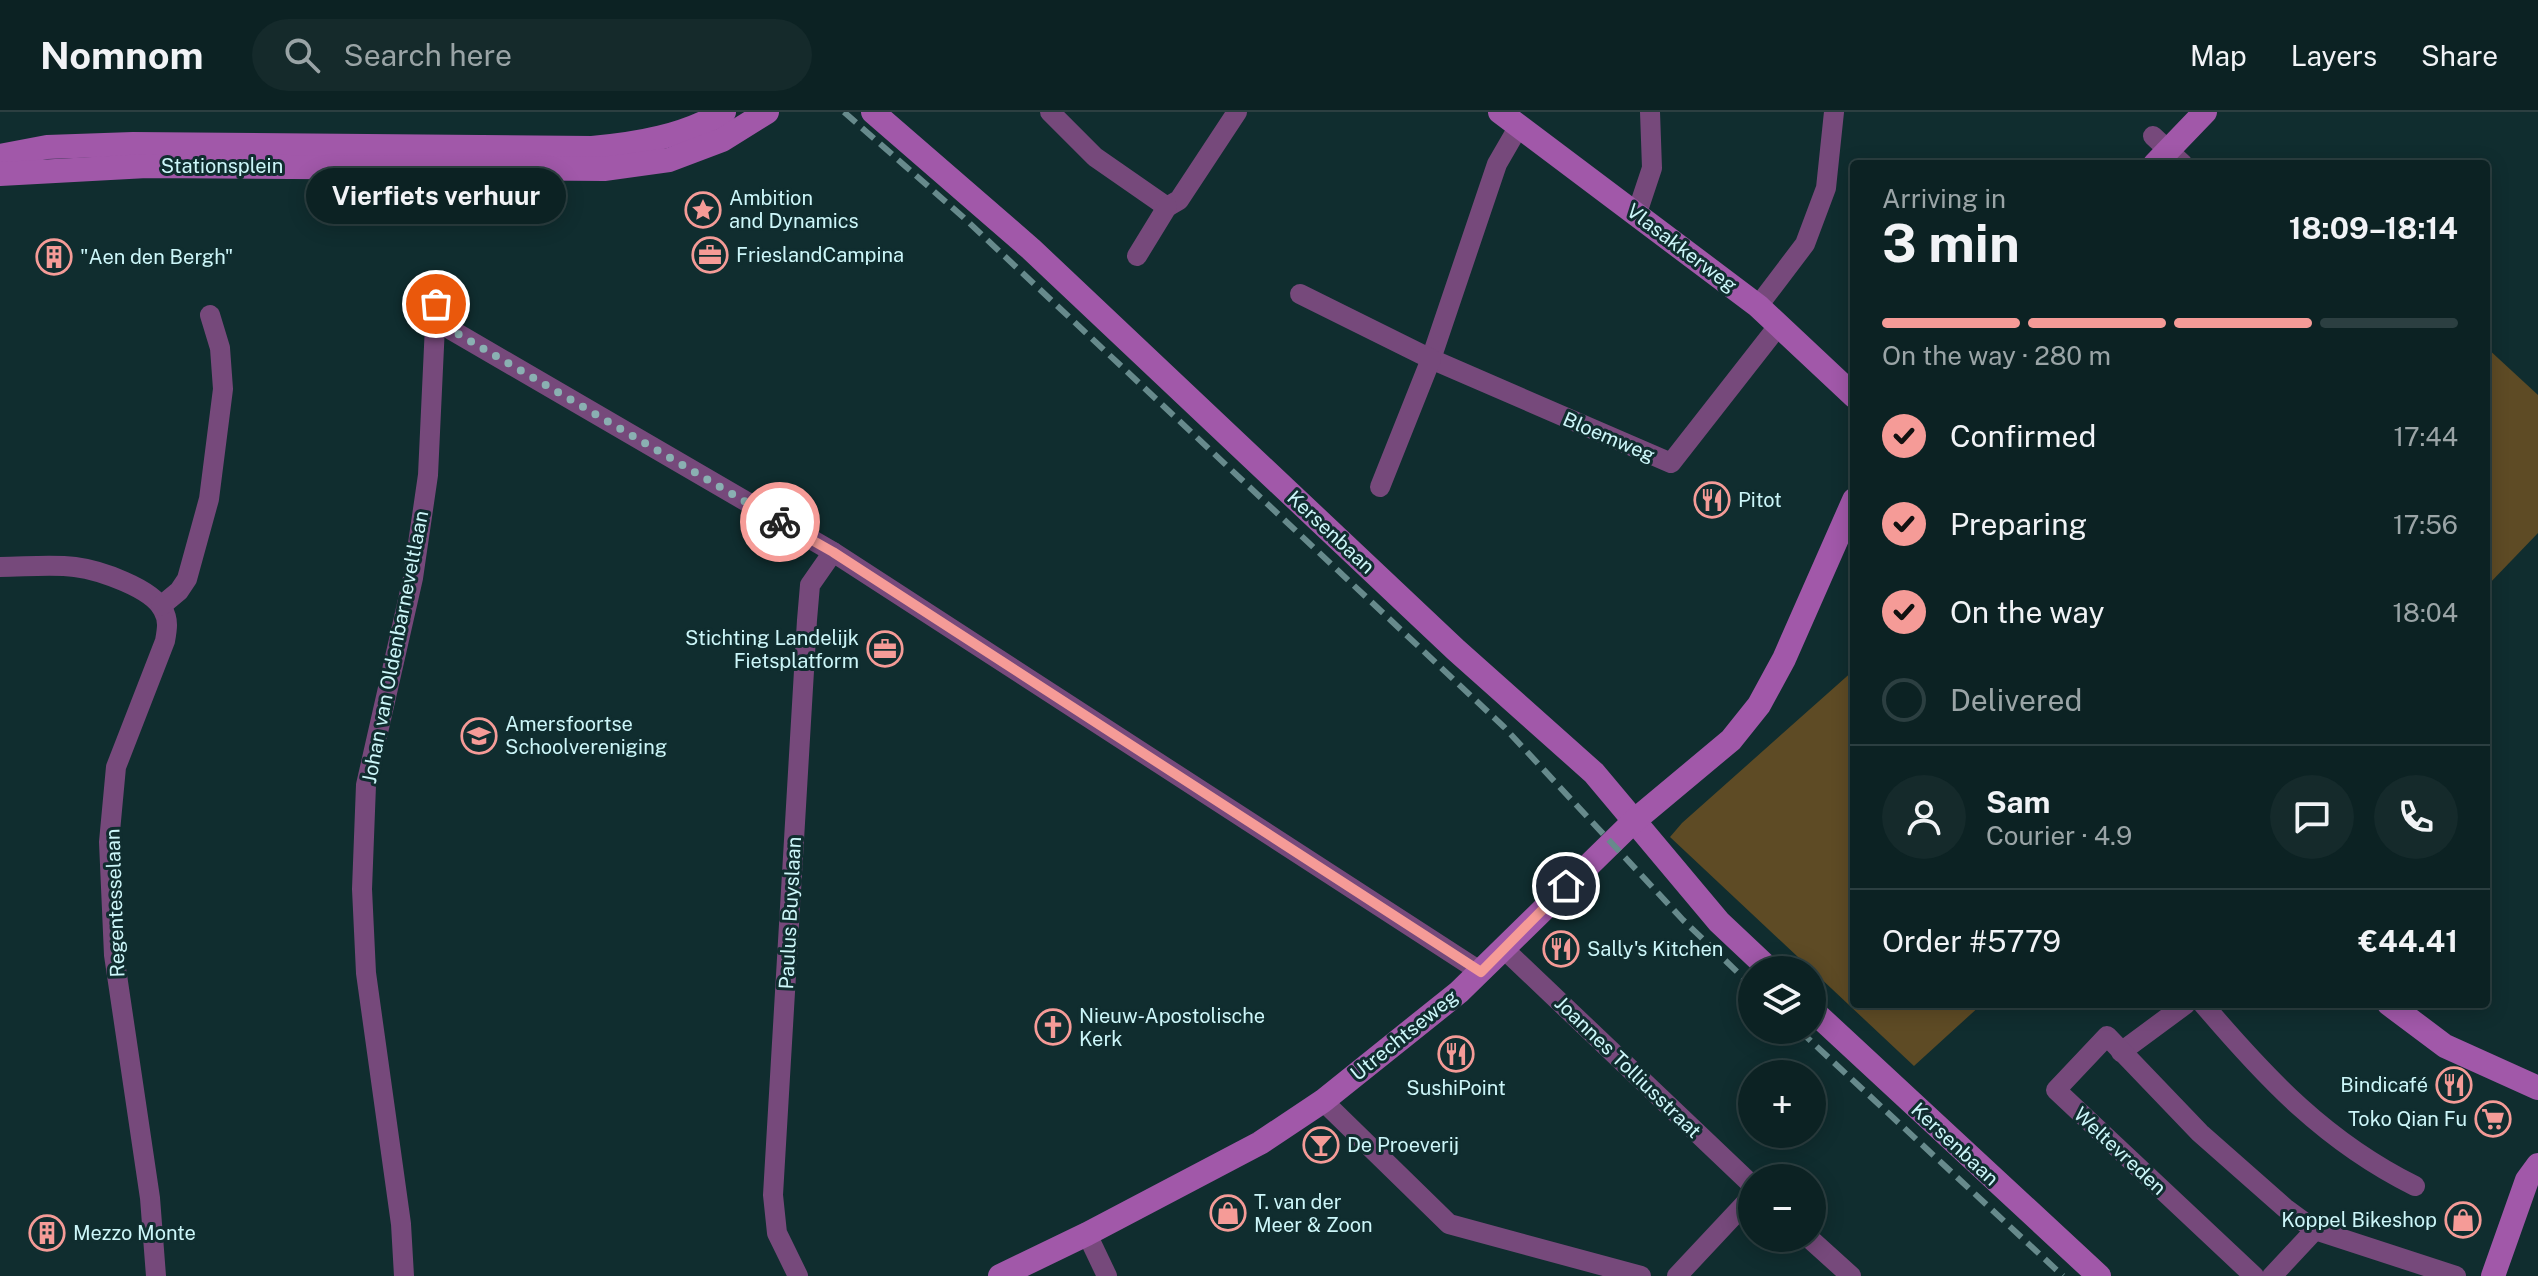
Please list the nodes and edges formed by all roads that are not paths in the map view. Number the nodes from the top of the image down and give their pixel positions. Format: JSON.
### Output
{"nodes":[{"id":1,"x":724,"y":112,"type":"edge"},
{"id":2,"x":767,"y":112,"type":"edge"},
{"id":3,"x":873,"y":112,"type":"edge"},
{"id":4,"x":1050,"y":112,"type":"edge"},
{"id":5,"x":1237,"y":112,"type":"edge"},
{"id":6,"x":1650,"y":112,"type":"edge"},
{"id":7,"x":1834,"y":112,"type":"edge"},
{"id":8,"x":2205,"y":112,"type":"edge"},
{"id":9,"x":1510,"y":119,"type":"edge"},
{"id":10,"x":2165,"y":154,"type":"edge"},
{"id":11,"x":0,"y":156,"type":"edge"},
{"id":12,"x":0,"y":174,"type":"edge"},
{"id":13,"x":1167,"y":207,"type":"junction"},
{"id":14,"x":1637,"y":213,"type":"junction"},
{"id":15,"x":1137,"y":256,"type":"dead end"},
{"id":16,"x":1300,"y":294,"type":"dead end"},
{"id":17,"x":1758,"y":306,"type":"junction"},
{"id":18,"x":210,"y":315,"type":"dead end"},
{"id":19,"x":1779,"y":325,"type":"junction"},
{"id":20,"x":1431,"y":359,"type":"junction"},
{"id":21,"x":1850,"y":392,"type":"edge"},
{"id":22,"x":1380,"y":487,"type":"dead end"},
{"id":23,"x":1850,"y":509,"type":"edge"},
{"id":24,"x":833,"y":552,"type":"junction"},
{"id":25,"x":0,"y":567,"type":"edge"},
{"id":26,"x":161,"y":606,"type":"junction"},
{"id":27,"x":1634,"y":821,"type":"junction"},
{"id":28,"x":1504,"y":949,"type":"junction"},
{"id":29,"x":1755,"y":956,"type":"edge"},
{"id":30,"x":1481,"y":972,"type":"junction"},
{"id":31,"x":2181,"y":1008,"type":"edge"},
{"id":32,"x":2207,"y":1008,"type":"edge"},
{"id":33,"x":2394,"y":1008,"type":"edge"},
{"id":34,"x":1826,"y":1023,"type":"edge"},
{"id":35,"x":2121,"y":1052,"type":"junction"},
{"id":36,"x":2538,"y":1088,"type":"edge"},
{"id":37,"x":1323,"y":1101,"type":"junction"},
{"id":38,"x":2538,"y":1165,"type":"edge"},
{"id":39,"x":1738,"y":1172,"type":"edge"},
{"id":40,"x":2415,"y":1186,"type":"dead end"},
{"id":41,"x":1738,"y":1211,"type":"edge"},
{"id":42,"x":2315,"y":1230,"type":"junction"},
{"id":43,"x":1087,"y":1234,"type":"junction"},
{"id":44,"x":1824,"y":1252,"type":"edge"},
{"id":45,"x":156,"y":1276,"type":"edge"},
{"id":46,"x":404,"y":1276,"type":"edge"},
{"id":47,"x":798,"y":1276,"type":"edge"},
{"id":48,"x":1000,"y":1276,"type":"edge"},
{"id":49,"x":1107,"y":1276,"type":"edge"},
{"id":50,"x":1641,"y":1276,"type":"edge"},
{"id":51,"x":1677,"y":1276,"type":"edge"},
{"id":52,"x":1851,"y":1276,"type":"edge"},
{"id":53,"x":2099,"y":1276,"type":"edge"},
{"id":54,"x":2254,"y":1276,"type":"edge"},
{"id":55,"x":2272,"y":1276,"type":"edge"},
{"id":56,"x":2456,"y":1276,"type":"edge"},
{"id":57,"x":2493,"y":1276,"type":"edge"}],
"edges":[{"from":1,"to":11,"type":"main road","name":"Stationsplein"},
{"from":2,"to":12,"type":"main road","name":"Stationsplein"},
{"from":3,"to":27,"type":"main road","name":"Kersenbaan"},
{"from":4,"to":13,"type":"street"},
{"from":5,"to":13,"type":"street"},
{"from":6,"to":14,"type":"street"},
{"from":7,"to":17,"type":"street"},
{"from":8,"to":10,"type":"main road"},
{"from":9,"to":14,"type":"main road","name":"Vlasakkerweg"},
{"from":9,"to":20,"type":"street"},
{"from":13,"to":15,"type":"street"},
{"from":14,"to":17,"type":"main road","name":"Vlasakkerweg"},
{"from":16,"to":20,"type":"street","name":"Bloemweg"},
{"from":17,"to":19,"type":"main road","name":"Vlasakkerweg"},
{"from":18,"to":26,"type":"street"},
{"from":19,"to":20,"type":"street","name":"Bloemweg"},
{"from":19,"to":21,"type":"main road","name":"Vlasakkerweg"},
{"from":20,"to":22,"type":"street"},
{"from":23,"to":27,"type":"main road","name":"Utrechtseweg"},
{"from":24,"to":30,"type":"street"},
{"from":24,"to":46,"type":"street","name":"Johan van Oldenbarneveltlaan"},
{"from":24,"to":47,"type":"street","name":"Paulus Buyslaan"},
{"from":25,"to":26,"type":"street"},
{"from":26,"to":45,"type":"street","name":"Regentesselaan"},
{"from":27,"to":28,"type":"main road","name":"Utrechtseweg"},
{"from":27,"to":29,"type":"main road","name":"Kersenbaan"},
{"from":28,"to":30,"type":"main road","name":"Utrechtseweg"},
{"from":28,"to":39,"type":"street","name":"Joannes Tolliusstraat"},
{"from":30,"to":37,"type":"main road","name":"Utrechtseweg"},
{"from":31,"to":35,"type":"street"},
{"from":32,"to":40,"type":"street"},
{"from":33,"to":36,"type":"main road"},
{"from":34,"to":53,"type":"main road","name":"Kersenbaan"},
{"from":35,"to":42,"type":"street"},
{"from":35,"to":54,"type":"street","name":"Weltevreden"},
{"from":37,"to":43,"type":"main road","name":"Utrechtseweg"},
{"from":37,"to":50,"type":"street"},
{"from":38,"to":57,"type":"main road"},
{"from":41,"to":51,"type":"street"},
{"from":42,"to":55,"type":"street"},
{"from":42,"to":56,"type":"street"},
{"from":43,"to":48,"type":"main road","name":"Utrechtseweg"},
{"from":43,"to":49,"type":"street"},
{"from":44,"to":52,"type":"street"}]}
